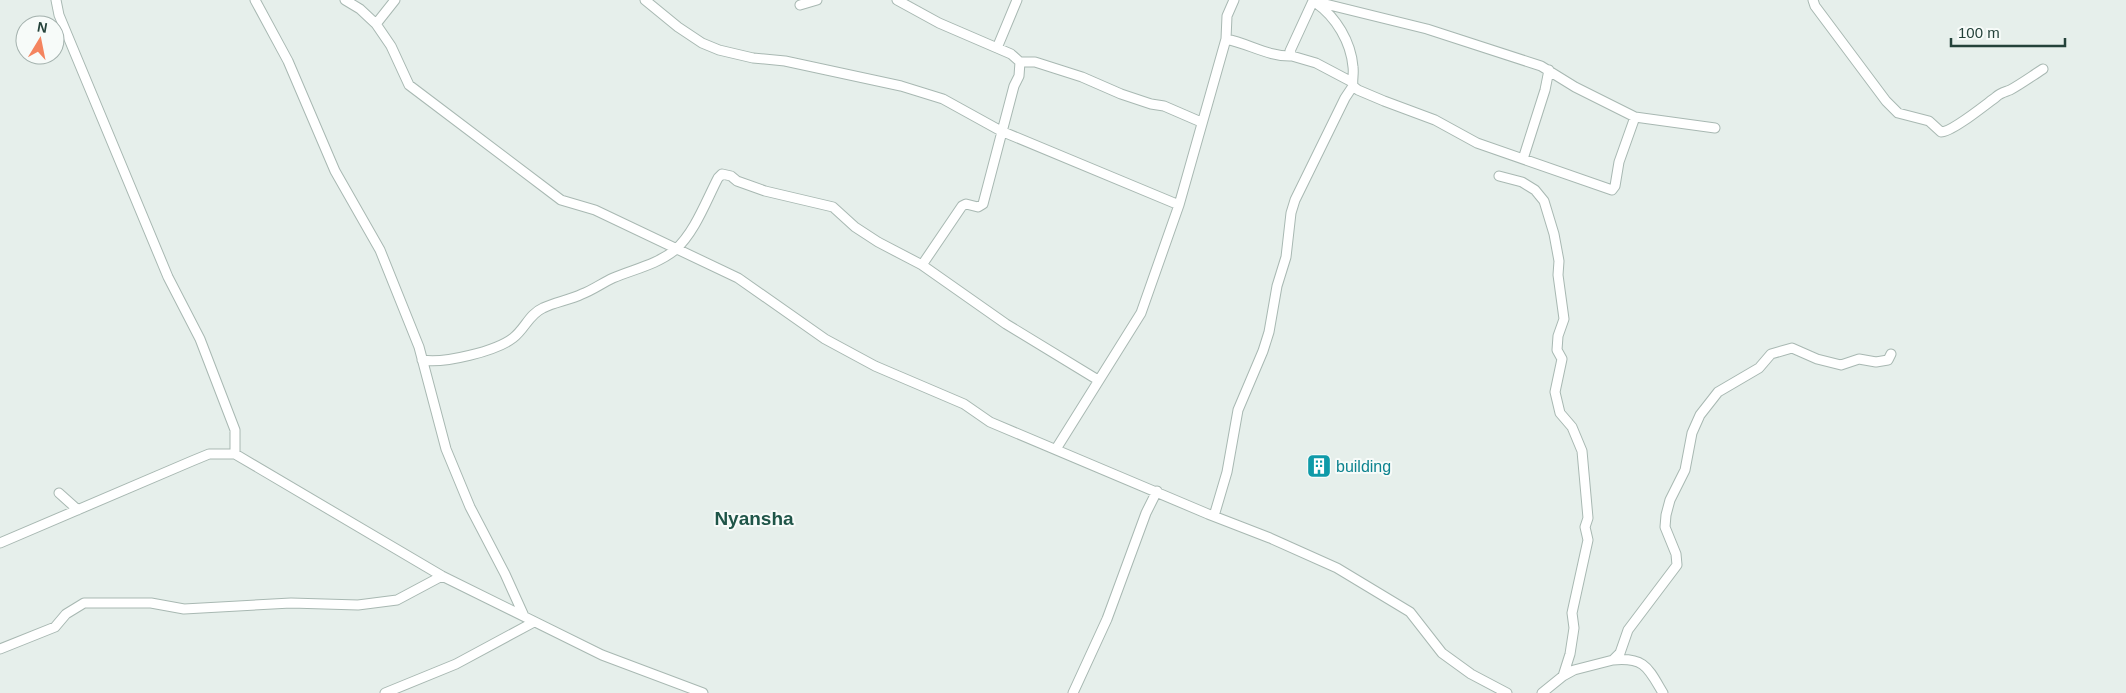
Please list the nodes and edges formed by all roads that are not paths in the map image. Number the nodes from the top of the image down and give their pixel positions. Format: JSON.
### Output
{"nodes":[{"id":1,"x":56,"y":0,"type":"edge"},
{"id":2,"x":255,"y":0,"type":"edge"},
{"id":3,"x":345,"y":0,"type":"edge"},
{"id":4,"x":395,"y":0,"type":"edge"},
{"id":5,"x":645,"y":0,"type":"edge"},
{"id":6,"x":817,"y":0,"type":"edge"},
{"id":7,"x":897,"y":0,"type":"edge"},
{"id":8,"x":1017,"y":0,"type":"edge"},
{"id":9,"x":1234,"y":0,"type":"edge"},
{"id":10,"x":1313,"y":0,"type":"edge"},
{"id":11,"x":1813,"y":0,"type":"edge"},
{"id":12,"x":800,"y":5,"type":"dead end"},
{"id":13,"x":376,"y":24,"type":"junction"},
{"id":14,"x":1226,"y":39,"type":"junction"},
{"id":15,"x":997,"y":48,"type":"junction"},
{"id":16,"x":1292,"y":56,"type":"junction"},
{"id":17,"x":1020,"y":62,"type":"junction"},
{"id":18,"x":2043,"y":69,"type":"dead end"},
{"id":19,"x":1549,"y":70,"type":"junction"},
{"id":20,"x":1353,"y":84,"type":"junction"},
{"id":21,"x":1635,"y":117,"type":"junction"},
{"id":22,"x":1201,"y":122,"type":"junction"},
{"id":23,"x":1715,"y":128,"type":"dead end"},
{"id":24,"x":1002,"y":131,"type":"junction"},
{"id":25,"x":1524,"y":159,"type":"junction"},
{"id":26,"x":1499,"y":176,"type":"dead end"},
{"id":27,"x":1179,"y":205,"type":"junction"},
{"id":28,"x":676,"y":249,"type":"junction"},
{"id":29,"x":922,"y":265,"type":"junction"},
{"id":30,"x":1891,"y":354,"type":"dead end"},
{"id":31,"x":422,"y":360,"type":"junction"},
{"id":32,"x":1098,"y":380,"type":"junction"},
{"id":33,"x":1056,"y":449,"type":"junction"},
{"id":34,"x":235,"y":454,"type":"junction"},
{"id":35,"x":59,"y":492,"type":"dead end"},
{"id":36,"x":1157,"y":492,"type":"junction"},
{"id":37,"x":78,"y":510,"type":"junction"},
{"id":38,"x":1214,"y":516,"type":"junction"},
{"id":39,"x":0,"y":543,"type":"edge"},
{"id":40,"x":442,"y":576,"type":"junction"},
{"id":41,"x":524,"y":616,"type":"junction"},
{"id":42,"x":534,"y":622,"type":"junction"},
{"id":43,"x":0,"y":649,"type":"edge"},
{"id":44,"x":1613,"y":660,"type":"junction"},
{"id":45,"x":1563,"y":676,"type":"junction"},
{"id":46,"x":385,"y":693,"type":"edge"},
{"id":47,"x":702,"y":693,"type":"edge"},
{"id":48,"x":1073,"y":693,"type":"edge"},
{"id":49,"x":1507,"y":693,"type":"edge"},
{"id":50,"x":1542,"y":693,"type":"edge"},
{"id":51,"x":1663,"y":693,"type":"edge"}],
"edges":[{"from":1,"to":34,"type":"street"},
{"from":2,"to":31,"type":"street"},
{"from":3,"to":13,"type":"street"},
{"from":4,"to":13,"type":"street"},
{"from":5,"to":24,"type":"street"},
{"from":6,"to":12,"type":"street"},
{"from":7,"to":15,"type":"street"},
{"from":8,"to":15,"type":"street"},
{"from":9,"to":14,"type":"street"},
{"from":10,"to":16,"type":"street"},
{"from":10,"to":19,"type":"street"},
{"from":10,"to":20,"type":"street"},
{"from":11,"to":18,"type":"street"},
{"from":13,"to":28,"type":"street"},
{"from":14,"to":16,"type":"street"},
{"from":14,"to":22,"type":"street"},
{"from":15,"to":17,"type":"street"},
{"from":16,"to":20,"type":"street"},
{"from":17,"to":22,"type":"street"},
{"from":17,"to":24,"type":"street"},
{"from":19,"to":21,"type":"street"},
{"from":19,"to":25,"type":"street"},
{"from":20,"to":25,"type":"street"},
{"from":20,"to":38,"type":"street"},
{"from":21,"to":23,"type":"street"},
{"from":21,"to":25,"type":"street"},
{"from":22,"to":27,"type":"street"},
{"from":24,"to":27,"type":"street"},
{"from":24,"to":29,"type":"street"},
{"from":26,"to":45,"type":"street"},
{"from":27,"to":32,"type":"street"},
{"from":28,"to":29,"type":"street"},
{"from":28,"to":31,"type":"street"},
{"from":28,"to":33,"type":"street"},
{"from":29,"to":32,"type":"street"},
{"from":30,"to":44,"type":"street"},
{"from":31,"to":41,"type":"street"},
{"from":32,"to":33,"type":"street"},
{"from":33,"to":36,"type":"street"},
{"from":34,"to":37,"type":"street"},
{"from":34,"to":40,"type":"street"},
{"from":35,"to":37,"type":"street"},
{"from":36,"to":38,"type":"street"},
{"from":36,"to":48,"type":"street"},
{"from":37,"to":39,"type":"street"},
{"from":38,"to":49,"type":"street"},
{"from":40,"to":41,"type":"street"},
{"from":40,"to":43,"type":"street"},
{"from":41,"to":42,"type":"street"},
{"from":42,"to":46,"type":"street"},
{"from":42,"to":47,"type":"street"},
{"from":44,"to":45,"type":"street"},
{"from":44,"to":51,"type":"street"},
{"from":45,"to":50,"type":"street"}]}
